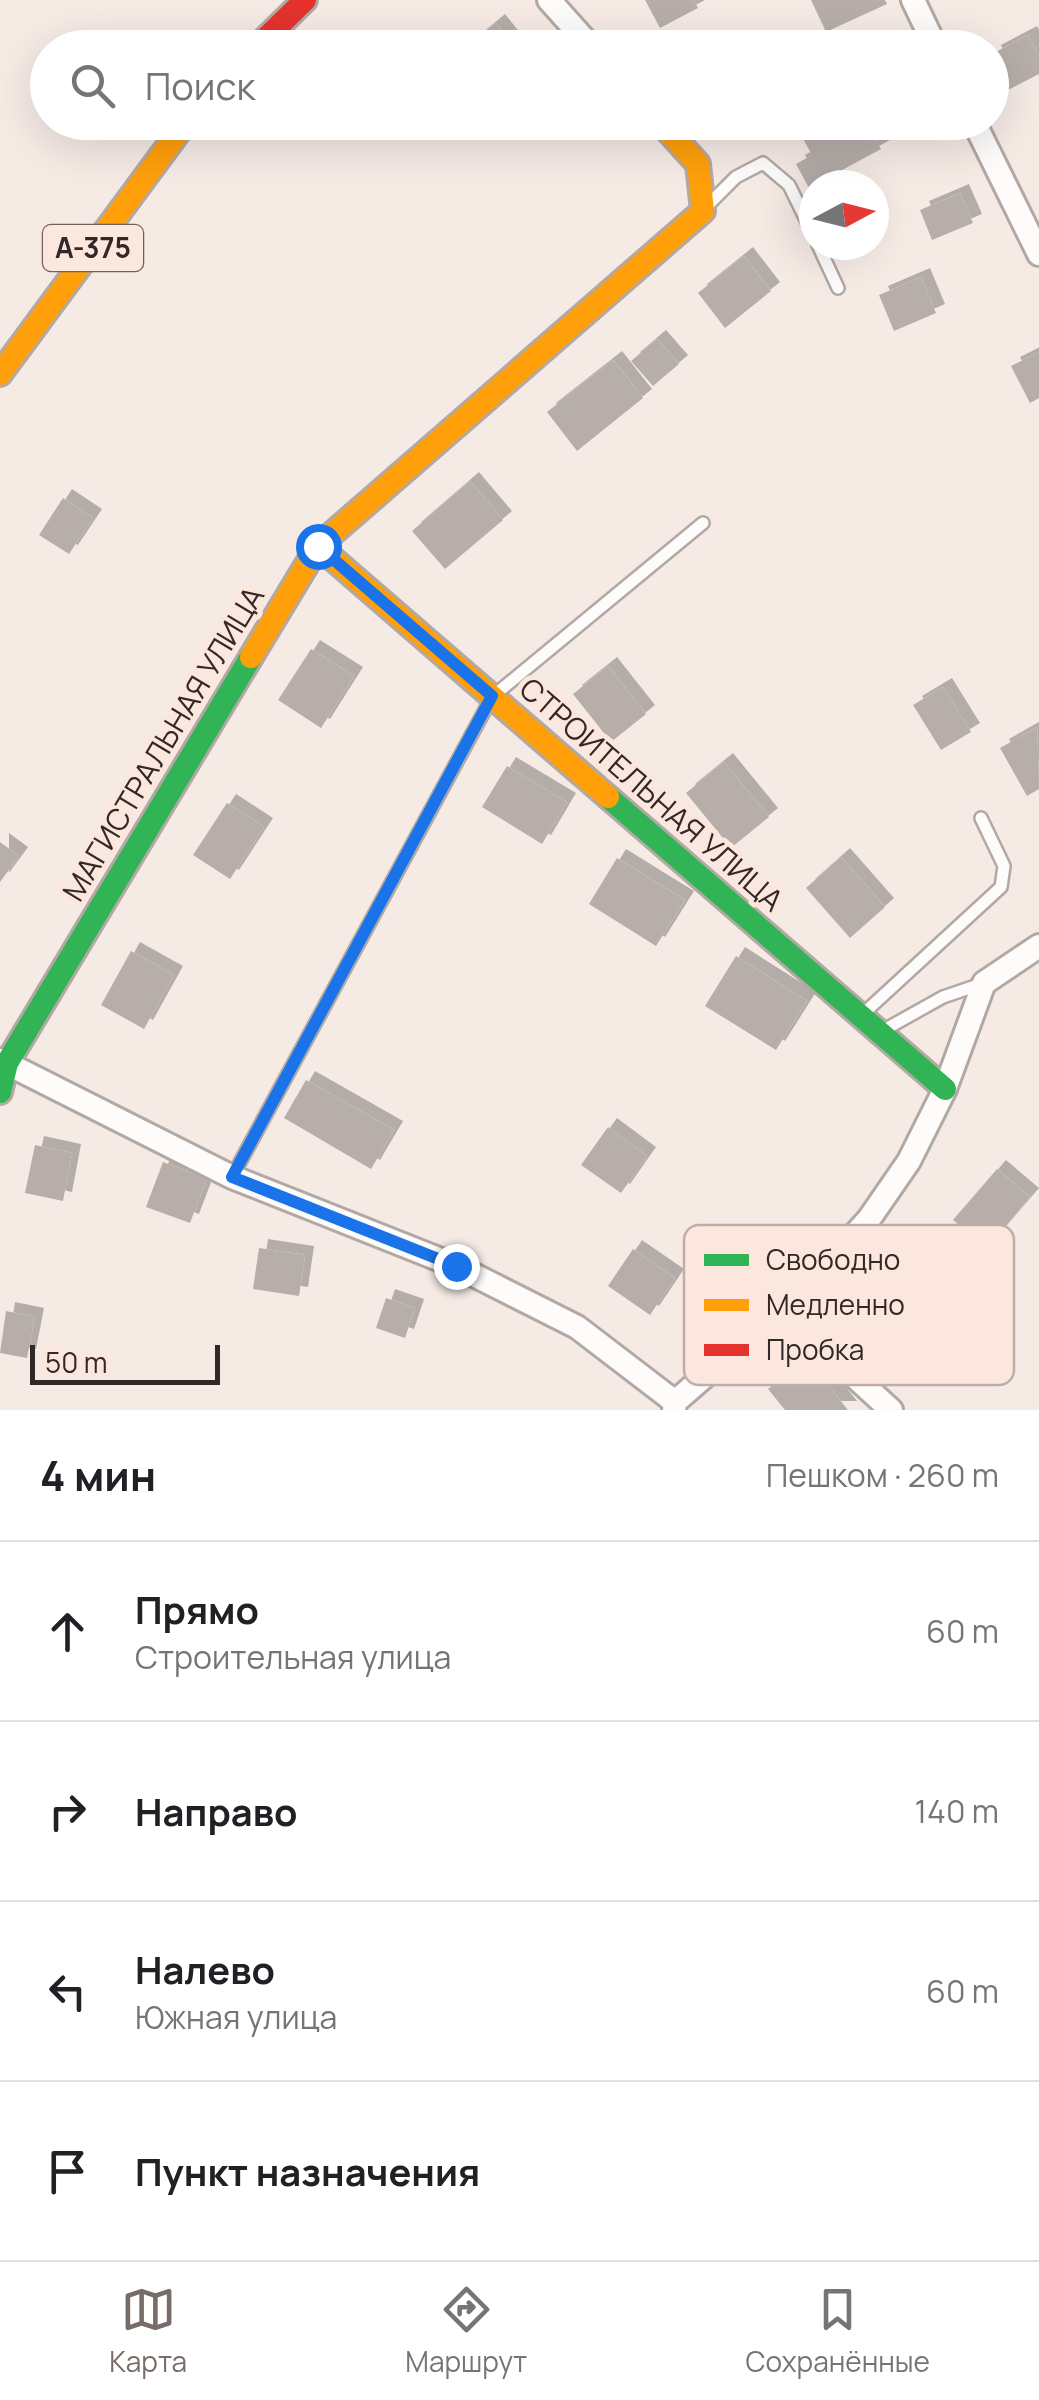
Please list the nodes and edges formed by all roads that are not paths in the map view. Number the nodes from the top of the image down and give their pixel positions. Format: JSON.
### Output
{"nodes":[{"id":1,"x":305,"y":0,"type":"edge"},
{"id":2,"x":549,"y":0,"type":"edge"},
{"id":3,"x":913,"y":0,"type":"edge"},
{"id":4,"x":274,"y":30,"type":"edge"},
{"id":5,"x":576,"y":30,"type":"edge"},
{"id":6,"x":927,"y":30,"type":"edge"},
{"id":7,"x":173,"y":140,"type":"edge"},
{"id":8,"x":676,"y":140,"type":"edge"},
{"id":9,"x":983,"y":140,"type":"edge"},
{"id":10,"x":799,"y":204,"type":"edge"},
{"id":11,"x":703,"y":211,"type":"junction"},
{"id":12,"x":1039,"y":254,"type":"edge"},
{"id":13,"x":825,"y":260,"type":"edge"},
{"id":14,"x":838,"y":288,"type":"dead end"},
{"id":15,"x":0,"y":374,"type":"edge"},
{"id":16,"x":703,"y":523,"type":"dead end"},
{"id":17,"x":318,"y":546,"type":"junction"},
{"id":18,"x":492,"y":696,"type":"junction"},
{"id":19,"x":981,"y":818,"type":"dead end"},
{"id":20,"x":1039,"y":946,"type":"edge"},
{"id":21,"x":984,"y":983,"type":"junction"},
{"id":22,"x":861,"y":1016,"type":"junction"},
{"id":23,"x":880,"y":1033,"type":"junction"},
{"id":24,"x":4,"y":1062,"type":"edge"},
{"id":25,"x":945,"y":1088,"type":"junction"},
{"id":26,"x":0,"y":1092,"type":"edge"},
{"id":27,"x":232,"y":1177,"type":"junction"},
{"id":28,"x":864,"y":1225,"type":"edge"},
{"id":29,"x":698,"y":1385,"type":"edge"},
{"id":30,"x":864,"y":1385,"type":"edge"},
{"id":31,"x":674,"y":1406,"type":"edge"},
{"id":32,"x":891,"y":1410,"type":"edge"}],
"edges":[{"from":1,"to":4,"type":"main road"},
{"from":2,"to":5,"type":"street"},
{"from":3,"to":6,"type":"street"},
{"from":7,"to":15,"type":"main road","number":"А-375"},
{"from":8,"to":11,"type":"main road"},
{"from":9,"to":12,"type":"street"},
{"from":10,"to":11,"type":"lane"},
{"from":11,"to":17,"type":"main road","name":"МАГИСТРАЛЬНАЯ УЛИЦА"},
{"from":13,"to":14,"type":"lane"},
{"from":16,"to":18,"type":"lane"},
{"from":17,"to":18,"type":"main road","name":"СТРОИТЕЛЬНАЯ УЛИЦА"},
{"from":17,"to":24,"type":"main road","name":"МАГИСТРАЛЬНАЯ УЛИЦА"},
{"from":18,"to":22,"type":"main road","name":"СТРОИТЕЛЬНАЯ УЛИЦА"},
{"from":18,"to":27,"type":"lane"},
{"from":19,"to":22,"type":"lane"},
{"from":20,"to":21,"type":"street"},
{"from":21,"to":23,"type":"lane"},
{"from":21,"to":25,"type":"street"},
{"from":22,"to":23,"type":"main road","name":"СТРОИТЕЛЬНАЯ УЛИЦА"},
{"from":23,"to":25,"type":"main road","name":"СТРОИТЕЛЬНАЯ УЛИЦА"},
{"from":24,"to":26,"type":"main road","name":"МАГИСТРАЛЬНАЯ УЛИЦА"},
{"from":24,"to":27,"type":"street"},
{"from":25,"to":28,"type":"street"},
{"from":27,"to":31,"type":"street"},
{"from":29,"to":31,"type":"street"},
{"from":30,"to":32,"type":"street"}]}
